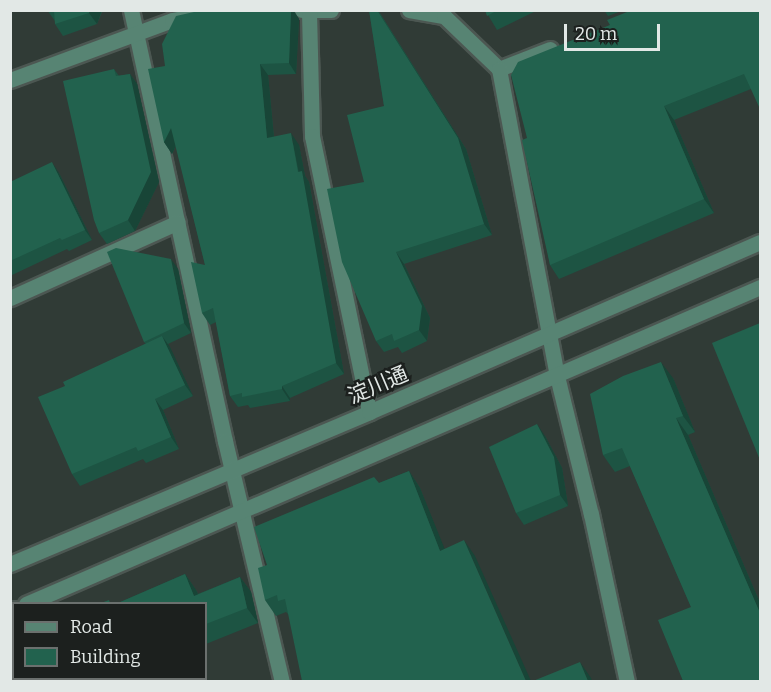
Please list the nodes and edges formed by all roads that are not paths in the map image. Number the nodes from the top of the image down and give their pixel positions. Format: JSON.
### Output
{"nodes":[{"id":1,"x":131,"y":10,"type":"edge"},
{"id":2,"x":224,"y":10,"type":"edge"},
{"id":3,"x":330,"y":10,"type":"edge"},
{"id":4,"x":408,"y":10,"type":"edge"},
{"id":5,"x":306,"y":11,"type":"edge"},
{"id":6,"x":138,"y":33,"type":"junction"},
{"id":7,"x":564,"y":44,"type":"edge"},
{"id":8,"x":499,"y":69,"type":"junction"},
{"id":9,"x":10,"y":80,"type":"edge"},
{"id":10,"x":178,"y":222,"type":"junction"},
{"id":11,"x":760,"y":242,"type":"edge"},
{"id":12,"x":760,"y":287,"type":"edge"},
{"id":13,"x":10,"y":298,"type":"edge"},
{"id":14,"x":549,"y":334,"type":"junction"},
{"id":15,"x":557,"y":376,"type":"junction"},
{"id":16,"x":369,"y":412,"type":"junction"},
{"id":17,"x":232,"y":470,"type":"junction"},
{"id":18,"x":241,"y":512,"type":"junction"},
{"id":19,"x":10,"y":564,"type":"edge"},
{"id":20,"x":28,"y":602,"type":"edge"},
{"id":21,"x":282,"y":681,"type":"edge"},
{"id":22,"x":627,"y":681,"type":"edge"}],
"edges":[{"from":1,"to":6,"type":"street"},
{"from":2,"to":6,"type":"street"},
{"from":3,"to":5,"type":"street"},
{"from":4,"to":8,"type":"street"},
{"from":5,"to":16,"type":"street"},
{"from":6,"to":9,"type":"street"},
{"from":6,"to":10,"type":"street"},
{"from":7,"to":8,"type":"street"},
{"from":8,"to":14,"type":"street"},
{"from":10,"to":13,"type":"street"},
{"from":10,"to":17,"type":"street"},
{"from":11,"to":14,"type":"street","name":"淀川通"},
{"from":12,"to":15,"type":"street"},
{"from":14,"to":15,"type":"street"},
{"from":14,"to":16,"type":"street","name":"淀川通"},
{"from":15,"to":18,"type":"street"},
{"from":15,"to":22,"type":"street"},
{"from":16,"to":17,"type":"street","name":"淀川通"},
{"from":17,"to":18,"type":"street"},
{"from":17,"to":19,"type":"street","name":"淀川通"},
{"from":18,"to":20,"type":"street"},
{"from":18,"to":21,"type":"street"}]}
